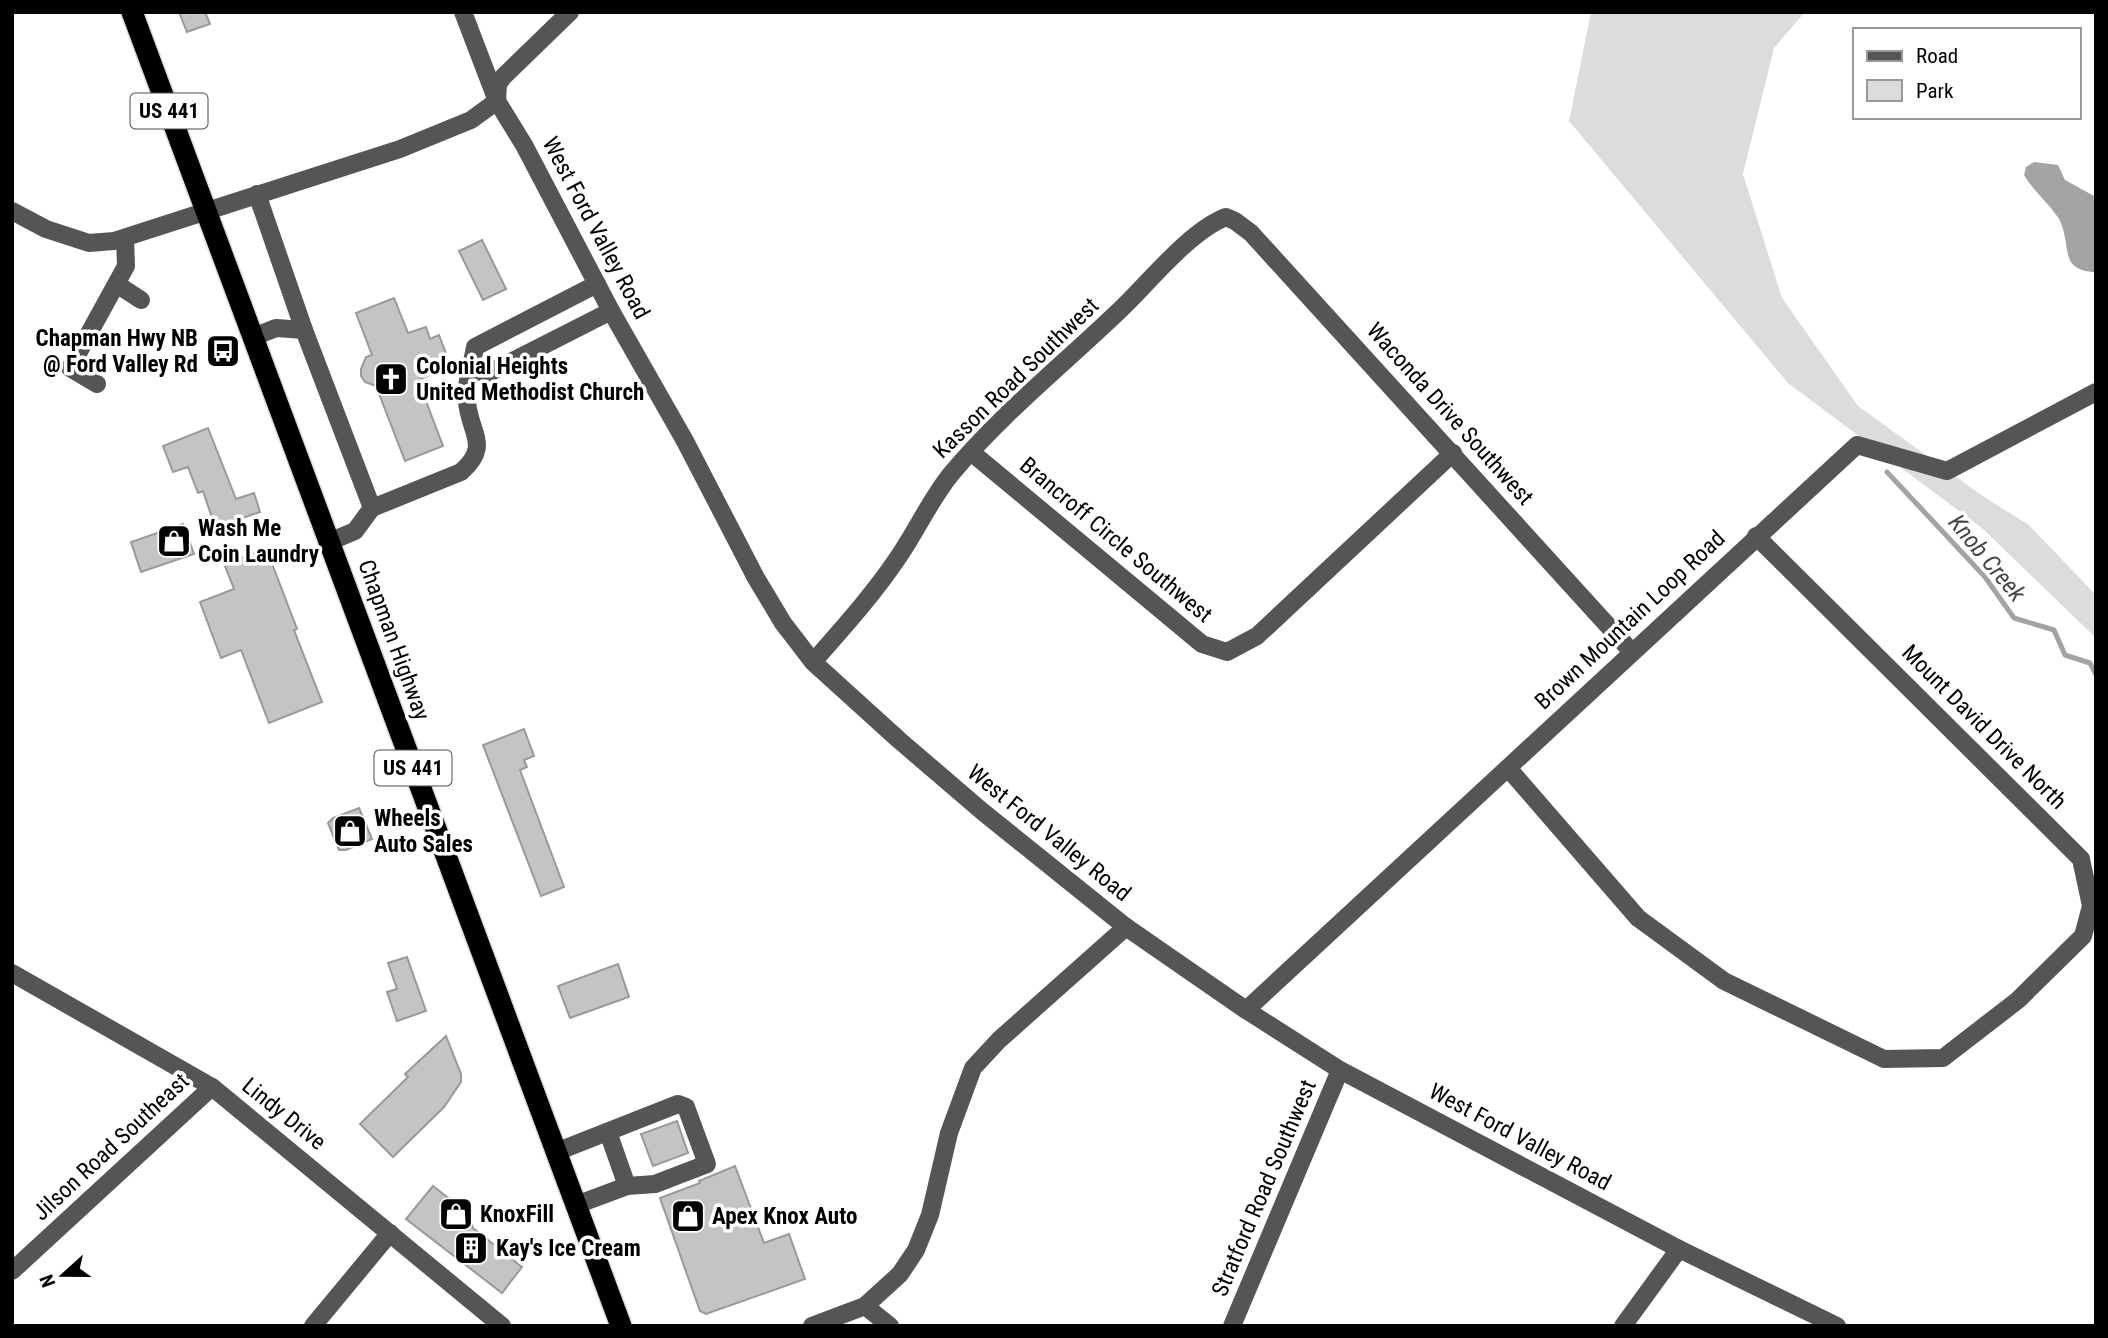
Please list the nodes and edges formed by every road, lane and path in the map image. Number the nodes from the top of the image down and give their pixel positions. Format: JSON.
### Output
{"nodes":[{"id":1,"x":132,"y":12,"type":"edge"},
{"id":2,"x":463,"y":12,"type":"edge"},
{"id":3,"x":570,"y":12,"type":"edge"},
{"id":4,"x":497,"y":102,"type":"junction"},
{"id":5,"x":257,"y":194,"type":"junction"},
{"id":6,"x":206,"y":210,"type":"junction"},
{"id":7,"x":12,"y":211,"type":"edge"},
{"id":8,"x":1226,"y":217,"type":"joint"},
{"id":9,"x":125,"y":238,"type":"junction"},
{"id":10,"x":597,"y":284,"type":"junction"},
{"id":11,"x":118,"y":285,"type":"junction"},
{"id":12,"x":141,"y":300,"type":"dead end"},
{"id":13,"x":611,"y":311,"type":"junction"},
{"id":14,"x":304,"y":330,"type":"junction"},
{"id":15,"x":253,"y":337,"type":"junction"},
{"id":16,"x":471,"y":369,"type":"junction"},
{"id":17,"x":97,"y":384,"type":"dead end"},
{"id":18,"x":2096,"y":393,"type":"edge"},
{"id":19,"x":971,"y":452,"type":"junction"},
{"id":20,"x":1453,"y":453,"type":"junction"},
{"id":21,"x":372,"y":508,"type":"junction"},
{"id":22,"x":1756,"y":536,"type":"junction"},
{"id":23,"x":329,"y":542,"type":"junction"},
{"id":24,"x":1631,"y":651,"type":"junction"},
{"id":25,"x":813,"y":662,"type":"junction"},
{"id":26,"x":1508,"y":768,"type":"junction"},
{"id":27,"x":1126,"y":927,"type":"junction"},
{"id":28,"x":12,"y":973,"type":"edge"},
{"id":29,"x":1246,"y":1010,"type":"junction"},
{"id":30,"x":1340,"y":1070,"type":"junction"},
{"id":31,"x":212,"y":1087,"type":"junction"},
{"id":32,"x":608,"y":1132,"type":"junction"},
{"id":33,"x":556,"y":1152,"type":"junction"},
{"id":34,"x":627,"y":1186,"type":"junction"},
{"id":35,"x":576,"y":1205,"type":"junction"},
{"id":36,"x":390,"y":1233,"type":"junction"},
{"id":37,"x":1679,"y":1249,"type":"junction"},
{"id":38,"x":12,"y":1271,"type":"edge"},
{"id":39,"x":865,"y":1306,"type":"junction"},
{"id":40,"x":313,"y":1326,"type":"edge"},
{"id":41,"x":502,"y":1326,"type":"edge"},
{"id":42,"x":621,"y":1326,"type":"edge"},
{"id":43,"x":812,"y":1326,"type":"edge"},
{"id":44,"x":890,"y":1326,"type":"edge"},
{"id":45,"x":1232,"y":1326,"type":"edge"},
{"id":46,"x":1623,"y":1326,"type":"edge"},
{"id":47,"x":1837,"y":1326,"type":"edge"}],
"edges":[{"from":1,"to":6,"type":"highway","name":"Chapman Highway","number":"US 441"},
{"from":2,"to":4,"type":"street","name":"West Ford Valley Road"},
{"from":3,"to":4,"type":"street"},
{"from":4,"to":5,"type":"street"},
{"from":4,"to":10,"type":"street","name":"West Ford Valley Road"},
{"from":5,"to":6,"type":"street"},
{"from":5,"to":14,"type":"street"},
{"from":6,"to":9,"type":"street"},
{"from":6,"to":15,"type":"highway","name":"Chapman Highway","number":"US 441"},
{"from":7,"to":9,"type":"street"},
{"from":8,"to":19,"type":"street","name":"Kasson Road Southwest"},
{"from":8,"to":20,"type":"street","name":"Waconda Drive Southwest"},
{"from":9,"to":11,"type":"street"},
{"from":10,"to":13,"type":"street","name":"West Ford Valley Road"},
{"from":10,"to":16,"type":"street"},
{"from":11,"to":12,"type":"street"},
{"from":11,"to":17,"type":"street"},
{"from":13,"to":16,"type":"street"},
{"from":13,"to":25,"type":"street","name":"West Ford Valley Road"},
{"from":14,"to":15,"type":"street"},
{"from":14,"to":21,"type":"street"},
{"from":15,"to":23,"type":"highway","name":"Chapman Highway","number":"US 441"},
{"from":16,"to":21,"type":"street"},
{"from":18,"to":22,"type":"street","name":"Brown Mountain Loop Road"},
{"from":19,"to":20,"type":"street","name":"Brancroff Circle Southwest"},
{"from":19,"to":25,"type":"street","name":"Kasson Road Southwest"},
{"from":20,"to":24,"type":"street","name":"Waconda Drive Southwest"},
{"from":21,"to":23,"type":"street"},
{"from":22,"to":24,"type":"street","name":"Brown Mountain Loop Road"},
{"from":22,"to":26,"type":"street","name":"Mount David Drive North"},
{"from":23,"to":33,"type":"highway","name":"Chapman Highway","number":"US 441"},
{"from":24,"to":26,"type":"street","name":"Brown Mountain Loop Road"},
{"from":25,"to":27,"type":"street","name":"West Ford Valley Road"},
{"from":26,"to":29,"type":"street","name":"Brown Mountain Loop Road"},
{"from":27,"to":29,"type":"street","name":"West Ford Valley Road"},
{"from":27,"to":39,"type":"street"},
{"from":28,"to":31,"type":"street","name":"Lindy Drive"},
{"from":29,"to":30,"type":"street","name":"West Ford Valley Road"},
{"from":30,"to":37,"type":"street","name":"West Ford Valley Road"},
{"from":30,"to":45,"type":"street","name":"Stratford Road Southwest"},
{"from":31,"to":36,"type":"street","name":"Lindy Drive"},
{"from":31,"to":38,"type":"street","name":"Jilson Road Southeast"},
{"from":32,"to":33,"type":"street"},
{"from":32,"to":34,"type":"street"},
{"from":32,"to":34,"type":"street"},
{"from":33,"to":35,"type":"highway","name":"Chapman Highway","number":"US 441"},
{"from":34,"to":35,"type":"street"},
{"from":35,"to":42,"type":"highway","name":"Chapman Highway","number":"US 441"},
{"from":36,"to":40,"type":"street"},
{"from":36,"to":41,"type":"street","name":"Lindy Drive"},
{"from":37,"to":46,"type":"street"},
{"from":37,"to":47,"type":"street","name":"West Ford Valley Road"},
{"from":39,"to":43,"type":"street"},
{"from":39,"to":44,"type":"street"}]}
